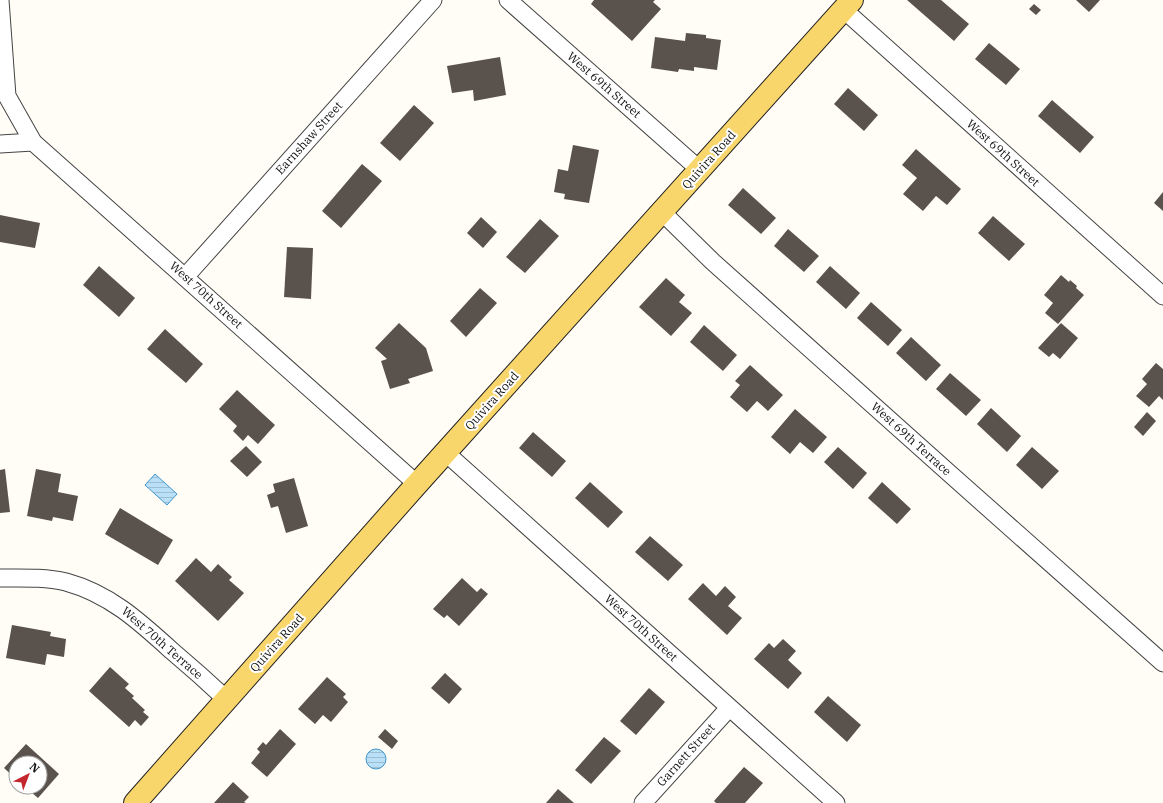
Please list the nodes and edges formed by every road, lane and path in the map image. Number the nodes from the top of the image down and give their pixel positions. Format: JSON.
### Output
{"nodes":[{"id":1,"x":0,"y":0,"type":"edge"},
{"id":2,"x":433,"y":0,"type":"edge"},
{"id":3,"x":508,"y":0,"type":"edge"},
{"id":4,"x":848,"y":4,"type":"edge"},
{"id":5,"x":3,"y":104,"type":"edge"},
{"id":6,"x":33,"y":142,"type":"junction"},
{"id":7,"x":0,"y":144,"type":"edge"},
{"id":8,"x":700,"y":170,"type":"junction"},
{"id":9,"x":662,"y":212,"type":"junction"},
{"id":10,"x":185,"y":277,"type":"junction"},
{"id":11,"x":1163,"y":296,"type":"edge"},
{"id":12,"x":446,"y":453,"type":"junction"},
{"id":13,"x":417,"y":484,"type":"junction"},
{"id":14,"x":0,"y":578,"type":"edge"},
{"id":15,"x":1163,"y":662,"type":"edge"},
{"id":16,"x":227,"y":700,"type":"junction"},
{"id":17,"x":729,"y":708,"type":"junction"},
{"id":18,"x":135,"y":803,"type":"edge"},
{"id":19,"x":643,"y":803,"type":"edge"},
{"id":20,"x":836,"y":803,"type":"edge"}],
"edges":[{"from":1,"to":5,"type":"street","name":"West 70th Street"},
{"from":2,"to":10,"type":"street","name":"Earnshaw Street"},
{"from":3,"to":8,"type":"street","name":"West 69th Street"},
{"from":4,"to":8,"type":"main road","name":"Quivira Road"},
{"from":4,"to":11,"type":"street","name":"West 69th Street"},
{"from":5,"to":6,"type":"street","name":"West 70th Street"},
{"from":6,"to":7,"type":"street"},
{"from":6,"to":10,"type":"street","name":"West 70th Street"},
{"from":8,"to":9,"type":"main road","name":"Quivira Road"},
{"from":9,"to":12,"type":"main road","name":"Quivira Road"},
{"from":9,"to":15,"type":"street","name":"West 69th Terrace"},
{"from":10,"to":13,"type":"street","name":"West 70th Street"},
{"from":12,"to":13,"type":"main road","name":"Quivira Road"},
{"from":12,"to":17,"type":"street","name":"West 70th Street"},
{"from":13,"to":16,"type":"main road","name":"Quivira Road"},
{"from":14,"to":16,"type":"street","name":"West 70th Terrace"},
{"from":16,"to":18,"type":"main road","name":"Quivira Road"},
{"from":17,"to":19,"type":"street","name":"Garnett Street"},
{"from":17,"to":20,"type":"street","name":"West 70th Street"}]}
